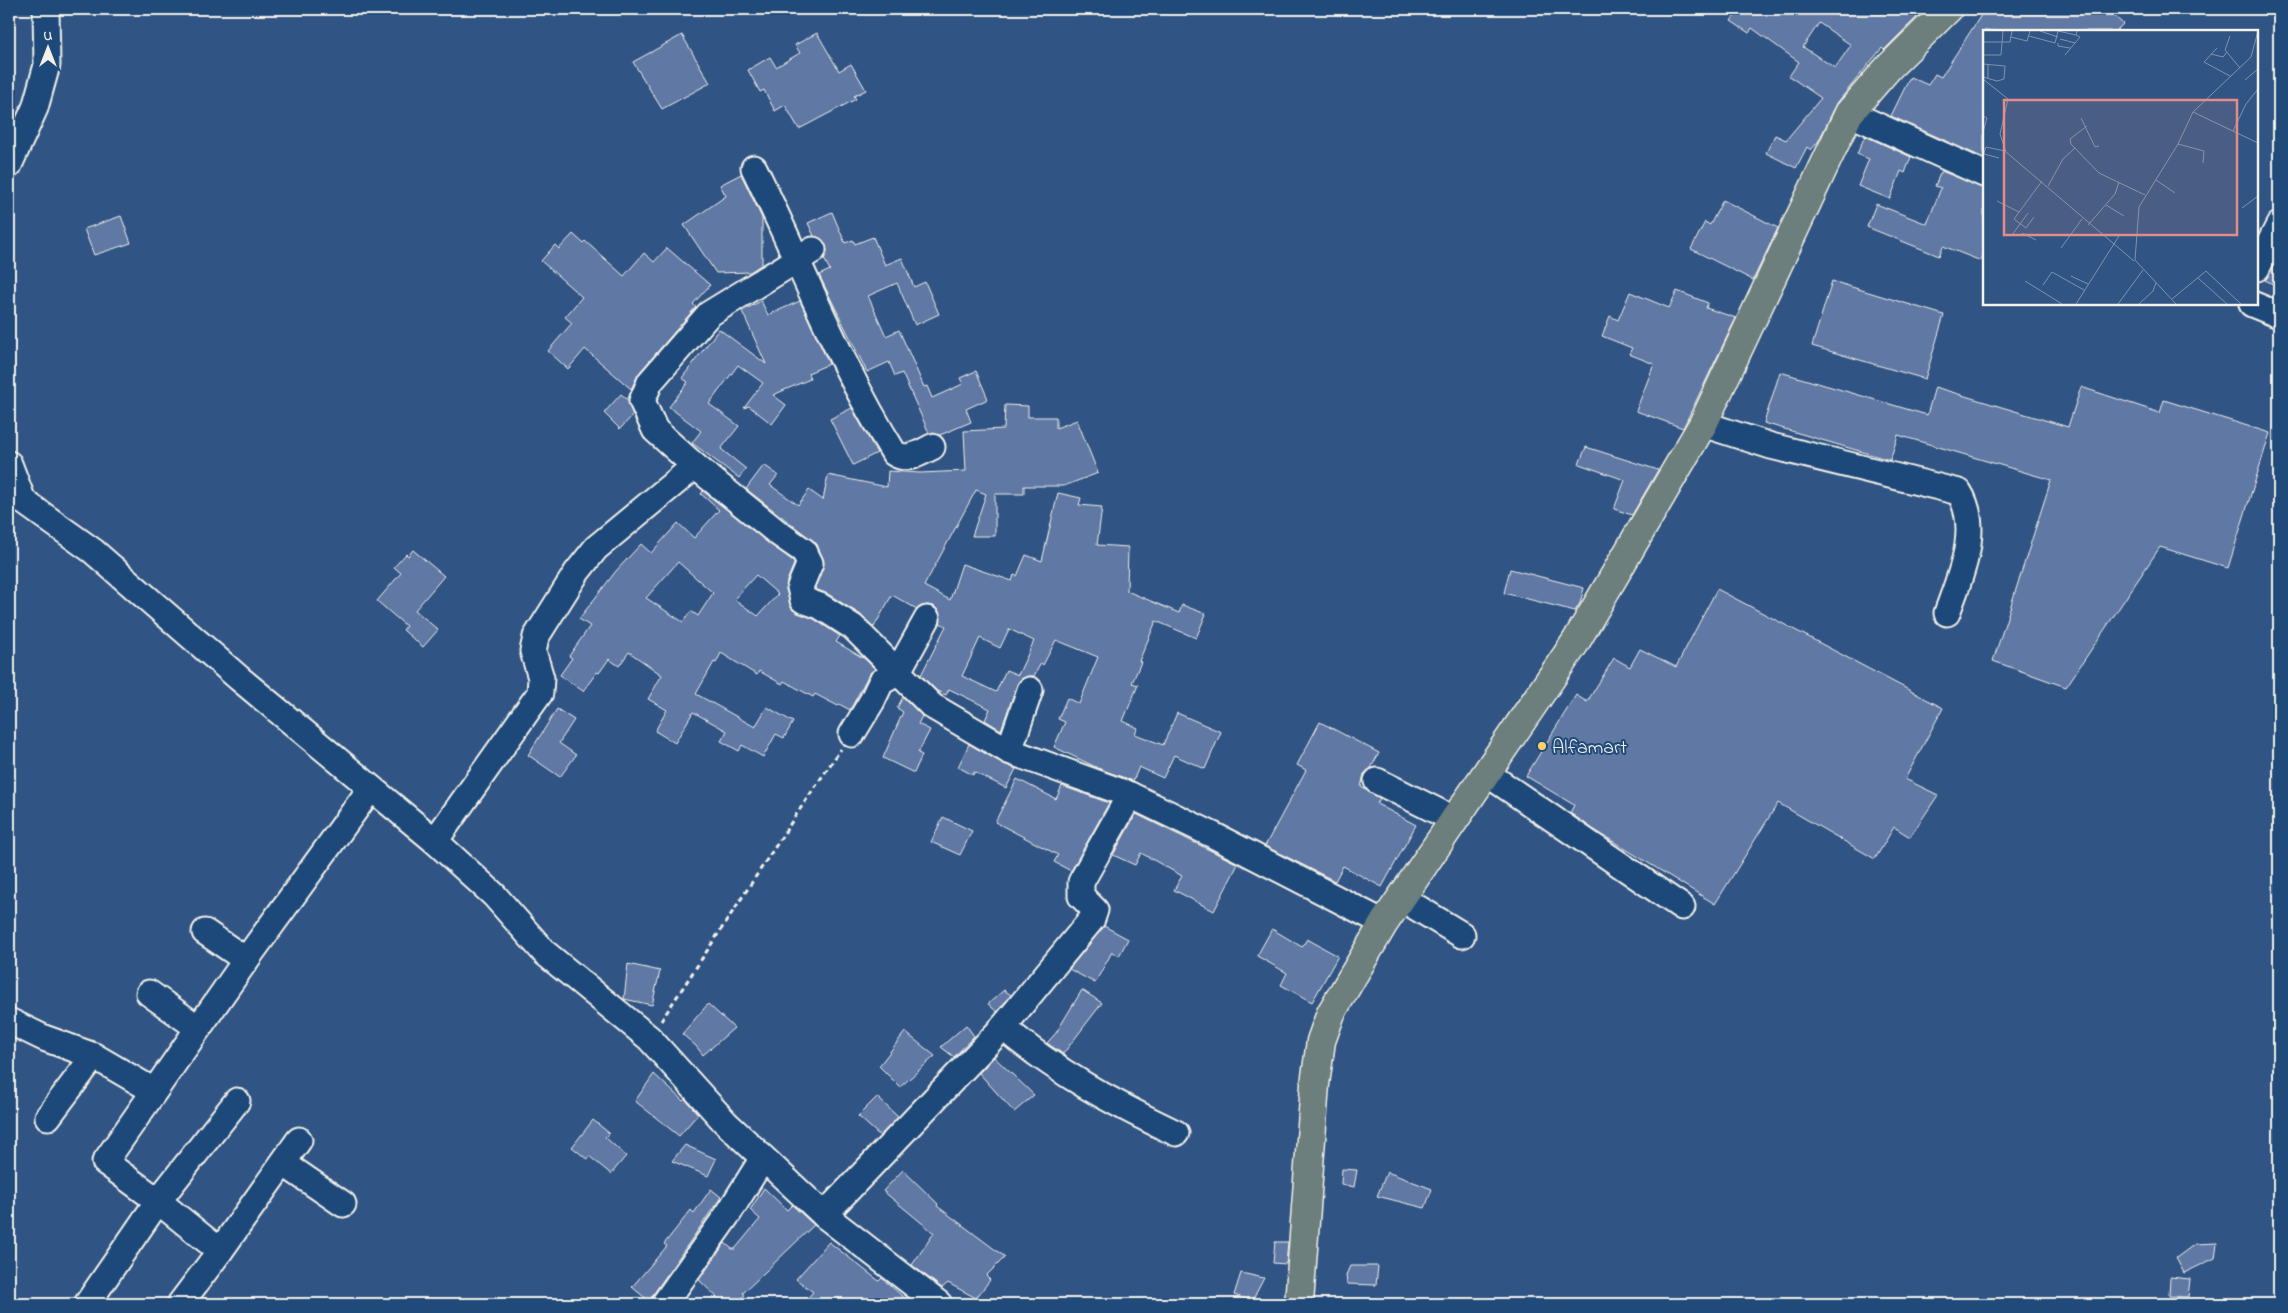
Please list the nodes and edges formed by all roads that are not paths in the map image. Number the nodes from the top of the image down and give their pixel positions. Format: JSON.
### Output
{"nodes":[{"id":1,"x":46,"y":9,"type":"edge"},
{"id":2,"x":1948,"y":9,"type":"edge"},
{"id":3,"x":1849,"y":113,"type":"junction"},
{"id":4,"x":9,"y":165,"type":"edge"},
{"id":5,"x":754,"y":168,"type":"dead end"},
{"id":6,"x":1983,"y":174,"type":"edge"},
{"id":7,"x":2279,"y":225,"type":"edge"},
{"id":8,"x":805,"y":254,"type":"junction"},
{"id":9,"x":2258,"y":266,"type":"edge"},
{"id":10,"x":2254,"y":305,"type":"edge"},
{"id":11,"x":2279,"y":316,"type":"edge"},
{"id":12,"x":1703,"y":424,"type":"junction"},
{"id":13,"x":932,"y":447,"type":"dead end"},
{"id":14,"x":9,"y":464,"type":"edge"},
{"id":15,"x":694,"y":466,"type":"junction"},
{"id":16,"x":16,"y":499,"type":"edge"},
{"id":17,"x":1947,"y":613,"type":"dead end"},
{"id":18,"x":927,"y":619,"type":"dead end"},
{"id":19,"x":897,"y":673,"type":"junction"},
{"id":20,"x":1030,"y":690,"type":"dead end"},
{"id":21,"x":852,"y":734,"type":"road end"},
{"id":22,"x":1009,"y":751,"type":"junction"},
{"id":23,"x":1486,"y":773,"type":"junction"},
{"id":24,"x":1377,"y":781,"type":"dead end"},
{"id":25,"x":371,"y":788,"type":"junction"},
{"id":26,"x":1130,"y":795,"type":"junction"},
{"id":27,"x":1455,"y":820,"type":"junction"},
{"id":28,"x":435,"y":841,"type":"junction"},
{"id":29,"x":1401,"y":898,"type":"junction"},
{"id":30,"x":1682,"y":907,"type":"dead end"},
{"id":31,"x":1384,"y":923,"type":"junction"},
{"id":32,"x":205,"y":932,"type":"dead end"},
{"id":33,"x":1462,"y":935,"type":"dead end"},
{"id":34,"x":246,"y":960,"type":"junction"},
{"id":35,"x":149,"y":993,"type":"dead end"},
{"id":36,"x":9,"y":1021,"type":"edge"},
{"id":37,"x":1003,"y":1027,"type":"junction"},
{"id":38,"x":198,"y":1028,"type":"junction"},
{"id":39,"x":94,"y":1056,"type":"junction"},
{"id":40,"x":154,"y":1091,"type":"junction"},
{"id":41,"x":237,"y":1101,"type":"dead end"},
{"id":42,"x":48,"y":1117,"type":"dead end"},
{"id":43,"x":1176,"y":1133,"type":"dead end"},
{"id":44,"x":300,"y":1140,"type":"dead end"},
{"id":45,"x":763,"y":1158,"type":"junction"},
{"id":46,"x":282,"y":1163,"type":"junction"},
{"id":47,"x":158,"y":1201,"type":"junction"},
{"id":48,"x":343,"y":1204,"type":"dead end"},
{"id":49,"x":824,"y":1215,"type":"junction"},
{"id":50,"x":220,"y":1251,"type":"junction"},
{"id":51,"x":87,"y":1304,"type":"edge"},
{"id":52,"x":182,"y":1304,"type":"edge"},
{"id":53,"x":664,"y":1304,"type":"edge"},
{"id":54,"x":939,"y":1304,"type":"edge"},
{"id":55,"x":1299,"y":1304,"type":"edge"}],
"edges":[{"from":1,"to":4,"type":"street"},
{"from":2,"to":3,"type":"main road"},
{"from":3,"to":6,"type":"street"},
{"from":3,"to":12,"type":"main road"},
{"from":5,"to":8,"type":"street"},
{"from":7,"to":9,"type":"street"},
{"from":8,"to":13,"type":"street"},
{"from":8,"to":15,"type":"street"},
{"from":10,"to":11,"type":"street"},
{"from":12,"to":17,"type":"street"},
{"from":12,"to":23,"type":"main road"},
{"from":14,"to":16,"type":"street"},
{"from":15,"to":19,"type":"street"},
{"from":15,"to":28,"type":"street"},
{"from":16,"to":25,"type":"street"},
{"from":18,"to":19,"type":"street"},
{"from":19,"to":21,"type":"street"},
{"from":19,"to":22,"type":"street"},
{"from":20,"to":22,"type":"street"},
{"from":22,"to":26,"type":"street"},
{"from":23,"to":27,"type":"main road"},
{"from":23,"to":30,"type":"street"},
{"from":24,"to":27,"type":"street"},
{"from":25,"to":28,"type":"street"},
{"from":25,"to":34,"type":"street"},
{"from":26,"to":31,"type":"street"},
{"from":26,"to":37,"type":"street"},
{"from":27,"to":29,"type":"main road"},
{"from":28,"to":45,"type":"street"},
{"from":29,"to":31,"type":"main road"},
{"from":29,"to":33,"type":"street"},
{"from":31,"to":55,"type":"main road"},
{"from":32,"to":34,"type":"street"},
{"from":34,"to":38,"type":"street"},
{"from":35,"to":38,"type":"street"},
{"from":36,"to":39,"type":"street"},
{"from":37,"to":43,"type":"street"},
{"from":37,"to":49,"type":"street"},
{"from":38,"to":40,"type":"street"},
{"from":39,"to":40,"type":"street"},
{"from":39,"to":42,"type":"street"},
{"from":40,"to":47,"type":"street"},
{"from":41,"to":47,"type":"street"},
{"from":44,"to":46,"type":"street"},
{"from":45,"to":49,"type":"street"},
{"from":45,"to":53,"type":"street"},
{"from":46,"to":48,"type":"street"},
{"from":46,"to":50,"type":"street"},
{"from":47,"to":50,"type":"street"},
{"from":47,"to":51,"type":"street"},
{"from":49,"to":54,"type":"street"},
{"from":50,"to":52,"type":"street"}]}
